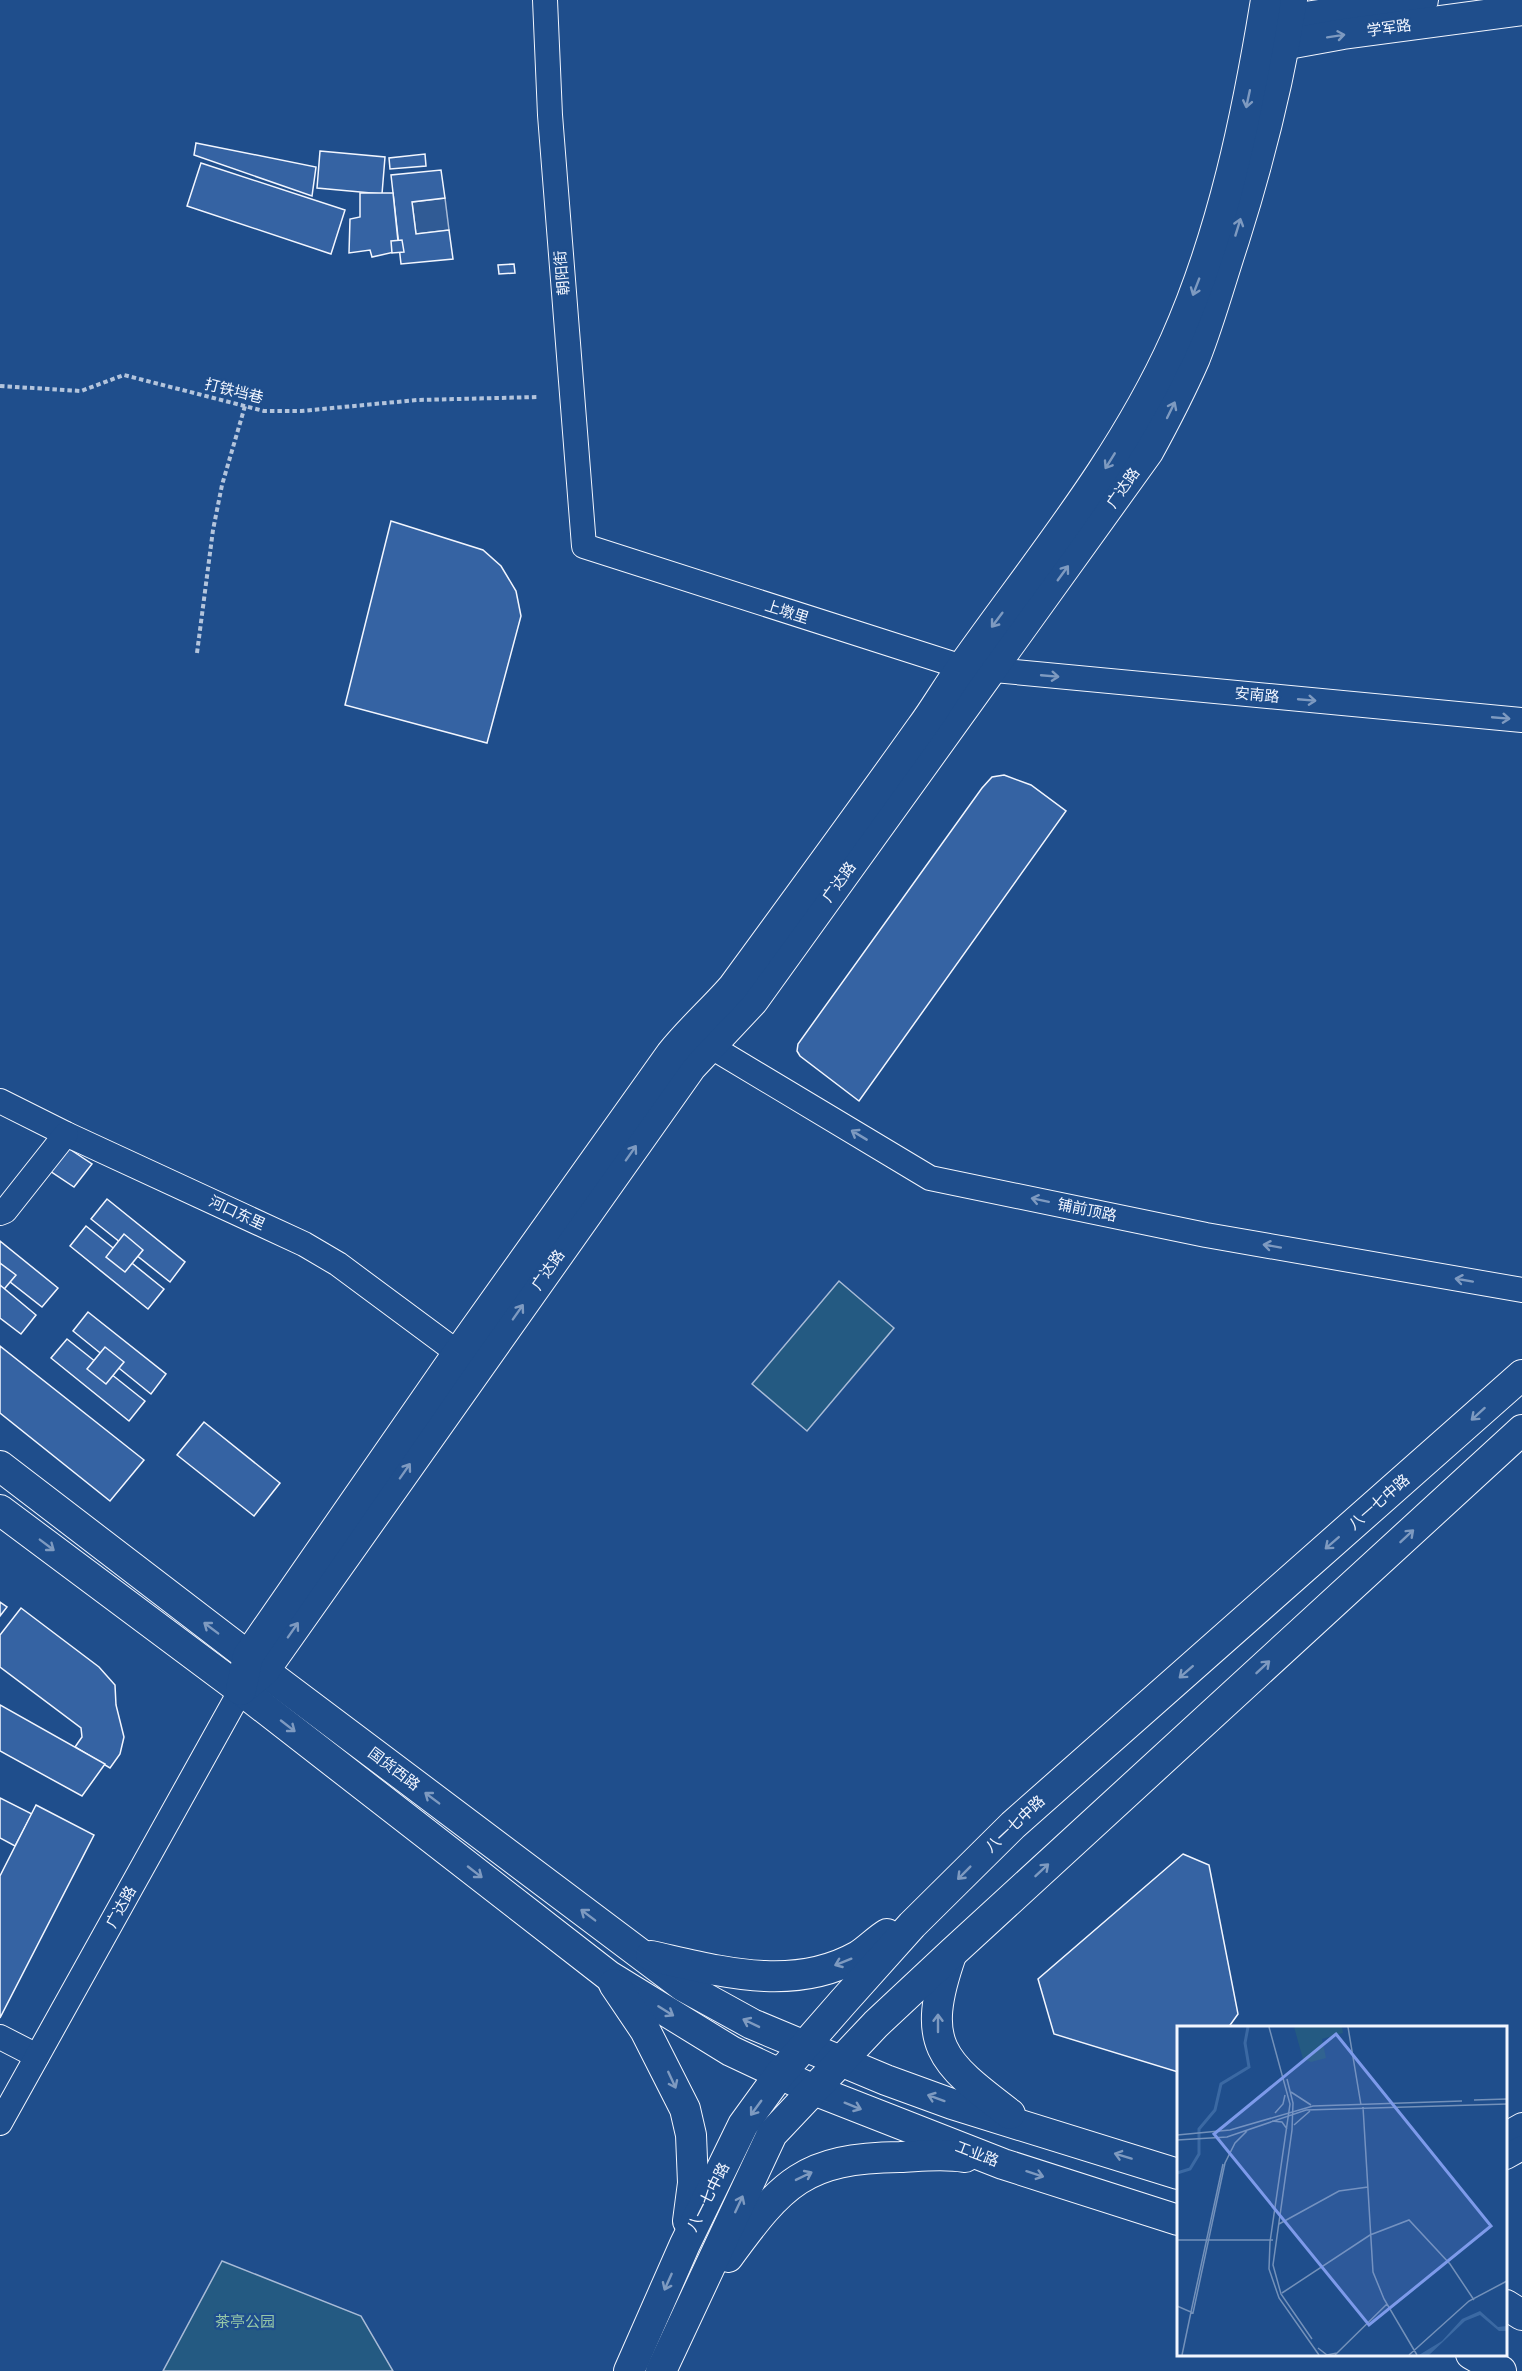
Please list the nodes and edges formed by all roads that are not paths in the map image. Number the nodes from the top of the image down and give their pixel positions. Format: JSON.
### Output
{"nodes":[{"id":1,"x":545,"y":0,"type":"edge"},
{"id":2,"x":1423,"y":0,"type":"edge"},
{"id":3,"x":1522,"y":10,"type":"edge"},
{"id":4,"x":1275,"y":23,"type":"edge"},
{"id":5,"x":584,"y":546,"type":"joint"},
{"id":6,"x":962,"y":667,"type":"junction"},
{"id":7,"x":992,"y":671,"type":"junction"},
{"id":8,"x":1522,"y":720,"type":"edge"},
{"id":9,"x":699,"y":1039,"type":"junction"},
{"id":10,"x":0,"y":1101,"type":"edge"},
{"id":11,"x":66,"y":1134,"type":"junction"},
{"id":12,"x":0,"y":1213,"type":"edge"},
{"id":13,"x":1522,"y":1290,"type":"edge"},
{"id":14,"x":458,"y":1353,"type":"junction"},
{"id":15,"x":1522,"y":1375,"type":"edge"},
{"id":16,"x":1522,"y":1431,"type":"edge"},
{"id":17,"x":0,"y":1466,"type":"edge"},
{"id":18,"x":0,"y":1510,"type":"edge"},
{"id":19,"x":256,"y":1663,"type":"junction"},
{"id":20,"x":241,"y":1690,"type":"junction"},
{"id":21,"x":912,"y":1925,"type":"junction"},
{"id":22,"x":952,"y":1953,"type":"junction"},
{"id":23,"x":640,"y":1954,"type":"junction"},
{"id":24,"x":609,"y":1976,"type":"junction"},
{"id":25,"x":0,"y":2037,"type":"edge"},
{"id":26,"x":804,"y":2045,"type":"junction"},
{"id":27,"x":37,"y":2056,"type":"junction"},
{"id":28,"x":842,"y":2061,"type":"junction"},
{"id":29,"x":780,"y":2074,"type":"junction"},
{"id":30,"x":814,"y":2090,"type":"junction"},
{"id":31,"x":0,"y":2124,"type":"edge"},
{"id":32,"x":1522,"y":2125,"type":"edge"},
{"id":33,"x":1026,"y":2127,"type":"junction"},
{"id":34,"x":1507,"y":2133,"type":"edge"},
{"id":35,"x":1522,"y":2148,"type":"edge"},
{"id":36,"x":1507,"y":2156,"type":"edge"},
{"id":37,"x":1003,"y":2164,"type":"junction"},
{"id":38,"x":1177,"y":2173,"type":"edge"},
{"id":39,"x":1177,"y":2219,"type":"edge"},
{"id":40,"x":684,"y":2244,"type":"junction"},
{"id":41,"x":686,"y":2315,"type":"junction"},
{"id":42,"x":1473,"y":2356,"type":"edge"},
{"id":43,"x":629,"y":2371,"type":"edge"},
{"id":44,"x":661,"y":2371,"type":"edge"},
{"id":45,"x":1501,"y":2371,"type":"edge"}],
"edges":[{"from":1,"to":5,"type":"street","name":"朝阳街"},
{"from":2,"to":4,"type":"main road","name":"学军路"},
{"from":4,"to":3,"type":"main road","name":"学军路","one_way":true},
{"from":4,"to":6,"type":"main road","name":"广达路","one_way":true},
{"from":7,"to":4,"type":"main road","name":"广达路","one_way":true},
{"from":5,"to":6,"type":"street","name":"上墩里"},
{"from":6,"to":7,"type":"street","name":"上墩里"},
{"from":6,"to":9,"type":"main road","name":"广达路"},
{"from":7,"to":8,"type":"street","name":"安南路","one_way":true},
{"from":7,"to":9,"type":"main road","name":"广达路"},
{"from":13,"to":9,"type":"street","name":"铺前顶路","one_way":true},
{"from":9,"to":14,"type":"main road","name":"广达路"},
{"from":19,"to":9,"type":"main road","name":"广达路","one_way":true},
{"from":10,"to":11,"type":"street","name":"河口东里"},
{"from":11,"to":12,"type":"street"},
{"from":11,"to":14,"type":"street","name":"河口东里"},
{"from":14,"to":19,"type":"main road","name":"广达路"},
{"from":15,"to":21,"type":"main road","name":"八一七中路","one_way":true},
{"from":22,"to":16,"type":"main road","name":"八一七中路","one_way":true},
{"from":19,"to":17,"type":"main road","name":"国货西路","one_way":true},
{"from":18,"to":20,"type":"main road","name":"国货西路","one_way":true},
{"from":19,"to":20,"type":"main road","name":"广达路"},
{"from":23,"to":19,"type":"main road","name":"国货西路","one_way":true},
{"from":20,"to":24,"type":"main road","name":"国货西路","one_way":true},
{"from":20,"to":27,"type":"street","name":"广达路"},
{"from":21,"to":23,"type":"main road","one_way":true},
{"from":21,"to":26,"type":"main road","name":"八一七中路"},
{"from":22,"to":28,"type":"main road","name":"八一七中路"},
{"from":33,"to":22,"type":"main road","one_way":true},
{"from":26,"to":23,"type":"main road","name":"国货西路","one_way":true},
{"from":24,"to":29,"type":"main road","name":"国货西路","one_way":true},
{"from":24,"to":40,"type":"main road","one_way":true},
{"from":25,"to":27,"type":"street"},
{"from":26,"to":28,"type":"main road"},
{"from":26,"to":29,"type":"main road","name":"八一七中路"},
{"from":27,"to":31,"type":"street","name":"广达路"},
{"from":28,"to":30,"type":"main road","name":"八一七中路"},
{"from":33,"to":28,"type":"main road","one_way":true},
{"from":29,"to":30,"type":"main road","name":"工业路"},
{"from":29,"to":40,"type":"main road","name":"八一七中路","one_way":true},
{"from":30,"to":37,"type":"main road","name":"工业路","one_way":true},
{"from":41,"to":30,"type":"main road","name":"八一七中路","one_way":true},
{"from":32,"to":34,"type":"street"},
{"from":38,"to":33,"type":"main road","one_way":true},
{"from":35,"to":36,"type":"street"},
{"from":37,"to":39,"type":"main road","name":"工业路","one_way":true},
{"from":41,"to":37,"type":"main road","one_way":true},
{"from":40,"to":43,"type":"main road","name":"八一七中路","one_way":true},
{"from":41,"to":44,"type":"main road","name":"八一七中路"},
{"from":42,"to":45,"type":"main road"}]}
